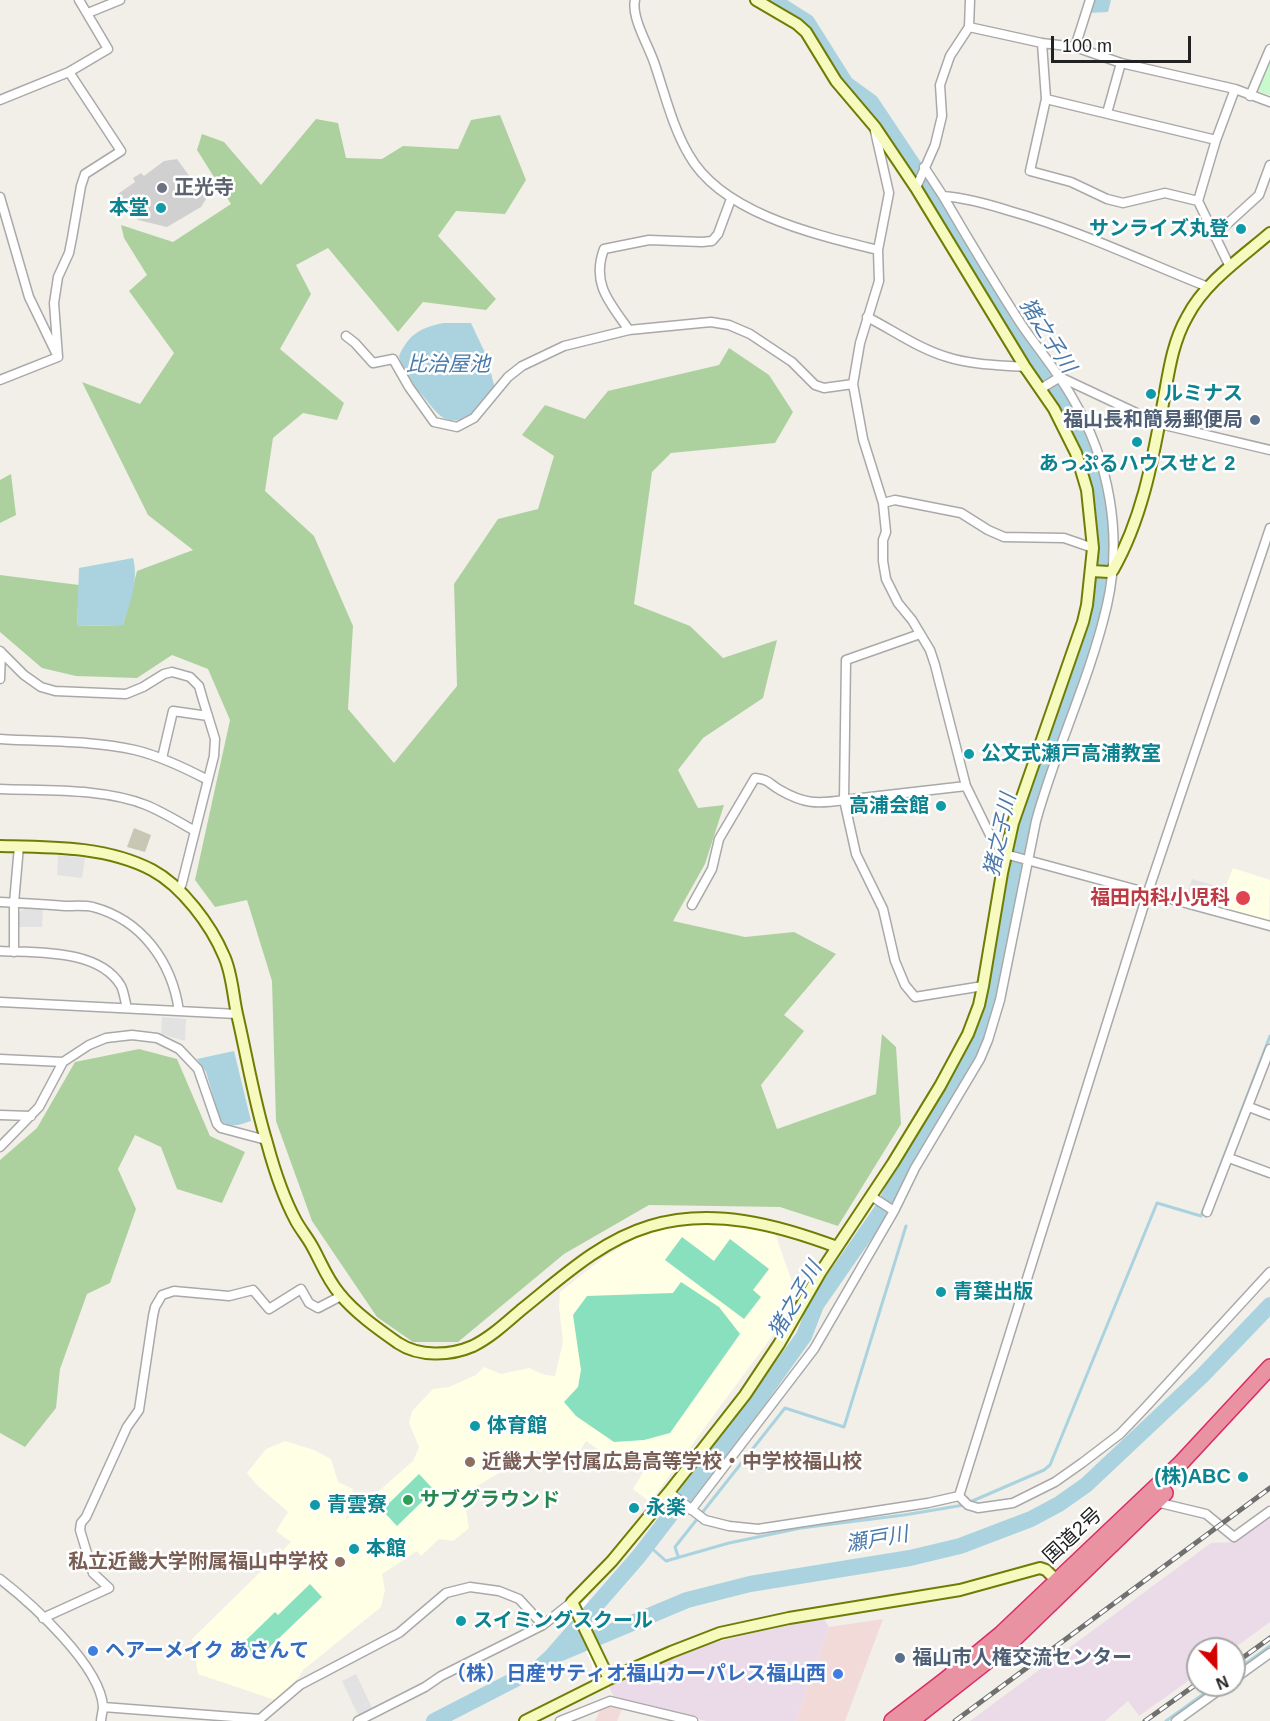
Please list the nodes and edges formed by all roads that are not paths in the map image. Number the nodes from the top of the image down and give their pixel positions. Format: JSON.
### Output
{"nodes":[{"id":1,"x":79,"y":0,"type":"edge"},
{"id":2,"x":120,"y":0,"type":"edge"},
{"id":3,"x":635,"y":0,"type":"edge"},
{"id":4,"x":756,"y":0,"type":"edge"},
{"id":5,"x":970,"y":0,"type":"edge"},
{"id":6,"x":1090,"y":0,"type":"edge"},
{"id":7,"x":88,"y":13,"type":"junction"},
{"id":8,"x":969,"y":27,"type":"junction"},
{"id":9,"x":1042,"y":43,"type":"junction"},
{"id":10,"x":1075,"y":47,"type":"junction"},
{"id":11,"x":1270,"y":50,"type":"edge"},
{"id":12,"x":1121,"y":63,"type":"junction"},
{"id":13,"x":69,"y":72,"type":"junction"},
{"id":14,"x":1235,"y":88,"type":"junction"},
{"id":15,"x":1250,"y":96,"type":"junction"},
{"id":16,"x":1046,"y":99,"type":"junction"},
{"id":17,"x":0,"y":100,"type":"edge"},
{"id":18,"x":1270,"y":102,"type":"edge"},
{"id":19,"x":1107,"y":113,"type":"junction"},
{"id":20,"x":875,"y":127,"type":"junction"},
{"id":21,"x":1216,"y":140,"type":"junction"},
{"id":22,"x":1270,"y":165,"type":"edge"},
{"id":23,"x":924,"y":169,"type":"junction"},
{"id":24,"x":917,"y":186,"type":"junction"},
{"id":25,"x":943,"y":196,"type":"junction"},
{"id":26,"x":0,"y":197,"type":"edge"},
{"id":27,"x":731,"y":199,"type":"junction"},
{"id":28,"x":1198,"y":201,"type":"junction"},
{"id":29,"x":1270,"y":233,"type":"edge"},
{"id":30,"x":1214,"y":236,"type":"junction"},
{"id":31,"x":878,"y":250,"type":"junction"},
{"id":32,"x":1230,"y":267,"type":"junction"},
{"id":33,"x":1208,"y":287,"type":"junction"},
{"id":34,"x":867,"y":317,"type":"junction"},
{"id":35,"x":629,"y":330,"type":"junction"},
{"id":36,"x":346,"y":336,"type":"dead end"},
{"id":37,"x":58,"y":357,"type":"junction"},
{"id":38,"x":1026,"y":367,"type":"junction"},
{"id":39,"x":1058,"y":378,"type":"junction"},
{"id":40,"x":0,"y":380,"type":"edge"},
{"id":41,"x":853,"y":384,"type":"junction"},
{"id":42,"x":1044,"y":387,"type":"junction"},
{"id":43,"x":1160,"y":424,"type":"junction"},
{"id":44,"x":1270,"y":450,"type":"edge"},
{"id":45,"x":883,"y":503,"type":"junction"},
{"id":46,"x":1270,"y":528,"type":"edge"},
{"id":47,"x":1093,"y":548,"type":"junction"},
{"id":48,"x":1094,"y":571,"type":"junction"},
{"id":49,"x":1111,"y":571,"type":"junction"},
{"id":50,"x":920,"y":634,"type":"junction"},
{"id":51,"x":0,"y":652,"type":"edge"},
{"id":52,"x":0,"y":679,"type":"edge"},
{"id":53,"x":208,"y":716,"type":"junction"},
{"id":54,"x":0,"y":739,"type":"edge"},
{"id":55,"x":162,"y":759,"type":"junction"},
{"id":56,"x":208,"y":780,"type":"junction"},
{"id":57,"x":966,"y":786,"type":"junction"},
{"id":58,"x":0,"y":789,"type":"edge"},
{"id":59,"x":844,"y":800,"type":"junction"},
{"id":60,"x":195,"y":831,"type":"junction"},
{"id":61,"x":0,"y":846,"type":"edge"},
{"id":62,"x":19,"y":846,"type":"junction"},
{"id":63,"x":1008,"y":855,"type":"junction"},
{"id":64,"x":1027,"y":860,"type":"junction"},
{"id":65,"x":179,"y":891,"type":"junction"},
{"id":66,"x":1148,"y":892,"type":"junction"},
{"id":67,"x":0,"y":902,"type":"edge"},
{"id":68,"x":15,"y":903,"type":"junction"},
{"id":69,"x":692,"y":905,"type":"dead end"},
{"id":70,"x":1270,"y":927,"type":"edge"},
{"id":71,"x":0,"y":951,"type":"edge"},
{"id":72,"x":14,"y":952,"type":"junction"},
{"id":73,"x":983,"y":986,"type":"junction"},
{"id":74,"x":0,"y":1002,"type":"edge"},
{"id":75,"x":127,"y":1008,"type":"junction"},
{"id":76,"x":179,"y":1011,"type":"junction"},
{"id":77,"x":237,"y":1014,"type":"junction"},
{"id":78,"x":1270,"y":1049,"type":"edge"},
{"id":79,"x":0,"y":1059,"type":"edge"},
{"id":80,"x":63,"y":1062,"type":"junction"},
{"id":81,"x":1248,"y":1107,"type":"junction"},
{"id":82,"x":0,"y":1115,"type":"edge"},
{"id":83,"x":1270,"y":1115,"type":"edge"},
{"id":84,"x":31,"y":1116,"type":"junction"},
{"id":85,"x":266,"y":1140,"type":"junction"},
{"id":86,"x":0,"y":1147,"type":"edge"},
{"id":87,"x":1229,"y":1158,"type":"junction"},
{"id":88,"x":1270,"y":1173,"type":"edge"},
{"id":89,"x":874,"y":1198,"type":"junction"},
{"id":90,"x":893,"y":1210,"type":"junction"},
{"id":91,"x":1207,"y":1212,"type":"dead end"},
{"id":92,"x":837,"y":1247,"type":"junction"},
{"id":93,"x":1270,"y":1272,"type":"edge"},
{"id":94,"x":341,"y":1296,"type":"junction"},
{"id":95,"x":1270,"y":1367,"type":"edge"},
{"id":96,"x":1270,"y":1381,"type":"edge"},
{"id":97,"x":671,"y":1494,"type":"junction"},
{"id":98,"x":964,"y":1501,"type":"junction"},
{"id":99,"x":1155,"y":1502,"type":"junction"},
{"id":100,"x":691,"y":1510,"type":"junction"},
{"id":101,"x":1270,"y":1511,"type":"edge"},
{"id":102,"x":0,"y":1579,"type":"edge"},
{"id":103,"x":1061,"y":1585,"type":"junction"},
{"id":104,"x":574,"y":1605,"type":"junction"},
{"id":105,"x":43,"y":1618,"type":"junction"},
{"id":106,"x":543,"y":1625,"type":"junction"},
{"id":107,"x":1270,"y":1653,"type":"edge"},
{"id":108,"x":1246,"y":1670,"type":"edge"},
{"id":109,"x":607,"y":1675,"type":"junction"},
{"id":110,"x":1209,"y":1697,"type":"edge"},
{"id":111,"x":103,"y":1707,"type":"junction"},
{"id":112,"x":260,"y":1720,"type":"edge"},
{"id":113,"x":100,"y":1721,"type":"edge"},
{"id":114,"x":358,"y":1721,"type":"edge"},
{"id":115,"x":525,"y":1721,"type":"edge"},
{"id":116,"x":560,"y":1721,"type":"edge"},
{"id":117,"x":693,"y":1721,"type":"edge"},
{"id":118,"x":892,"y":1721,"type":"edge"},
{"id":119,"x":911,"y":1721,"type":"edge"},
{"id":120,"x":1176,"y":1721,"type":"edge"}],
"edges":[{"from":1,"to":7,"type":"street"},
{"from":2,"to":7,"type":"street"},
{"from":3,"to":27,"type":"street"},
{"from":4,"to":20,"type":"street"},
{"from":5,"to":8,"type":"street"},
{"from":6,"to":10,"type":"street"},
{"from":7,"to":13,"type":"street"},
{"from":8,"to":9,"type":"street"},
{"from":8,"to":23,"type":"street"},
{"from":9,"to":10,"type":"street"},
{"from":9,"to":16,"type":"street"},
{"from":10,"to":12,"type":"street"},
{"from":11,"to":15,"type":"street"},
{"from":12,"to":14,"type":"street"},
{"from":12,"to":19,"type":"street"},
{"from":13,"to":17,"type":"street"},
{"from":13,"to":37,"type":"street"},
{"from":14,"to":15,"type":"street"},
{"from":14,"to":21,"type":"street"},
{"from":15,"to":18,"type":"street"},
{"from":16,"to":19,"type":"street"},
{"from":16,"to":28,"type":"street"},
{"from":19,"to":21,"type":"street"},
{"from":20,"to":24,"type":"street"},
{"from":20,"to":31,"type":"street"},
{"from":21,"to":28,"type":"street"},
{"from":22,"to":30,"type":"street"},
{"from":23,"to":24,"type":"street"},
{"from":23,"to":25,"type":"street"},
{"from":24,"to":38,"type":"street"},
{"from":25,"to":33,"type":"street"},
{"from":25,"to":39,"type":"street"},
{"from":26,"to":37,"type":"street"},
{"from":27,"to":31,"type":"street"},
{"from":27,"to":35,"type":"street"},
{"from":28,"to":30,"type":"street"},
{"from":29,"to":32,"type":"street"},
{"from":30,"to":32,"type":"street"},
{"from":31,"to":34,"type":"street"},
{"from":32,"to":33,"type":"street"},
{"from":33,"to":43,"type":"street"},
{"from":34,"to":38,"type":"street"},
{"from":34,"to":41,"type":"street"},
{"from":35,"to":36,"type":"street"},
{"from":35,"to":41,"type":"street"},
{"from":37,"to":40,"type":"street"},
{"from":38,"to":42,"type":"street"},
{"from":39,"to":42,"type":"street"},
{"from":39,"to":43,"type":"street"},
{"from":39,"to":49,"type":"street"},
{"from":41,"to":45,"type":"street"},
{"from":42,"to":47,"type":"street"},
{"from":43,"to":44,"type":"street"},
{"from":43,"to":49,"type":"street"},
{"from":45,"to":47,"type":"street"},
{"from":45,"to":50,"type":"street"},
{"from":46,"to":66,"type":"street"},
{"from":47,"to":48,"type":"street"},
{"from":48,"to":49,"type":"street"},
{"from":48,"to":63,"type":"street"},
{"from":49,"to":64,"type":"street"},
{"from":50,"to":57,"type":"street"},
{"from":50,"to":59,"type":"street"},
{"from":51,"to":52,"type":"street"},
{"from":51,"to":53,"type":"street"},
{"from":53,"to":55,"type":"street"},
{"from":53,"to":56,"type":"street"},
{"from":54,"to":55,"type":"street"},
{"from":55,"to":56,"type":"street"},
{"from":56,"to":60,"type":"street"},
{"from":57,"to":59,"type":"street"},
{"from":57,"to":63,"type":"street"},
{"from":58,"to":60,"type":"street"},
{"from":59,"to":69,"type":"street"},
{"from":59,"to":73,"type":"street"},
{"from":60,"to":65,"type":"street"},
{"from":61,"to":62,"type":"street"},
{"from":62,"to":65,"type":"street"},
{"from":62,"to":68,"type":"street"},
{"from":63,"to":64,"type":"street"},
{"from":63,"to":73,"type":"street"},
{"from":64,"to":66,"type":"street"},
{"from":64,"to":90,"type":"street"},
{"from":65,"to":77,"type":"street"},
{"from":66,"to":70,"type":"street"},
{"from":66,"to":98,"type":"street"},
{"from":67,"to":68,"type":"street"},
{"from":68,"to":72,"type":"street"},
{"from":68,"to":76,"type":"street"},
{"from":71,"to":72,"type":"street"},
{"from":72,"to":75,"type":"street"},
{"from":73,"to":89,"type":"street"},
{"from":74,"to":75,"type":"street"},
{"from":75,"to":76,"type":"street"},
{"from":76,"to":77,"type":"street"},
{"from":77,"to":85,"type":"street"},
{"from":78,"to":81,"type":"street"},
{"from":79,"to":80,"type":"street"},
{"from":80,"to":84,"type":"street"},
{"from":80,"to":85,"type":"street"},
{"from":81,"to":83,"type":"street"},
{"from":81,"to":87,"type":"street"},
{"from":82,"to":84,"type":"street"},
{"from":84,"to":86,"type":"street"},
{"from":85,"to":94,"type":"street"},
{"from":87,"to":88,"type":"street"},
{"from":87,"to":91,"type":"street"},
{"from":89,"to":90,"type":"street"},
{"from":89,"to":92,"type":"street"},
{"from":90,"to":100,"type":"street"},
{"from":92,"to":94,"type":"street"},
{"from":92,"to":97,"type":"street"},
{"from":93,"to":98,"type":"street"},
{"from":94,"to":105,"type":"street"},
{"from":95,"to":103,"type":"highway","name":"国道2号"},
{"from":96,"to":99,"type":"highway","name":"国道2号"},
{"from":97,"to":100,"type":"street"},
{"from":97,"to":104,"type":"street"},
{"from":98,"to":100,"type":"street"},
{"from":99,"to":101,"type":"street"},
{"from":99,"to":103,"type":"highway","name":"国道2号"},
{"from":102,"to":105,"type":"street"},
{"from":103,"to":109,"type":"street"},
{"from":103,"to":118,"type":"highway","name":"国道2号"},
{"from":103,"to":119,"type":"highway","name":"国道2号"},
{"from":104,"to":106,"type":"street"},
{"from":104,"to":109,"type":"street"},
{"from":105,"to":111,"type":"street"},
{"from":106,"to":112,"type":"street"},
{"from":106,"to":114,"type":"street"},
{"from":107,"to":108,"type":"street"},
{"from":109,"to":115,"type":"street"},
{"from":110,"to":120,"type":"street"},
{"from":111,"to":112,"type":"street"},
{"from":111,"to":113,"type":"street"},
{"from":116,"to":117,"type":"street"}]}
